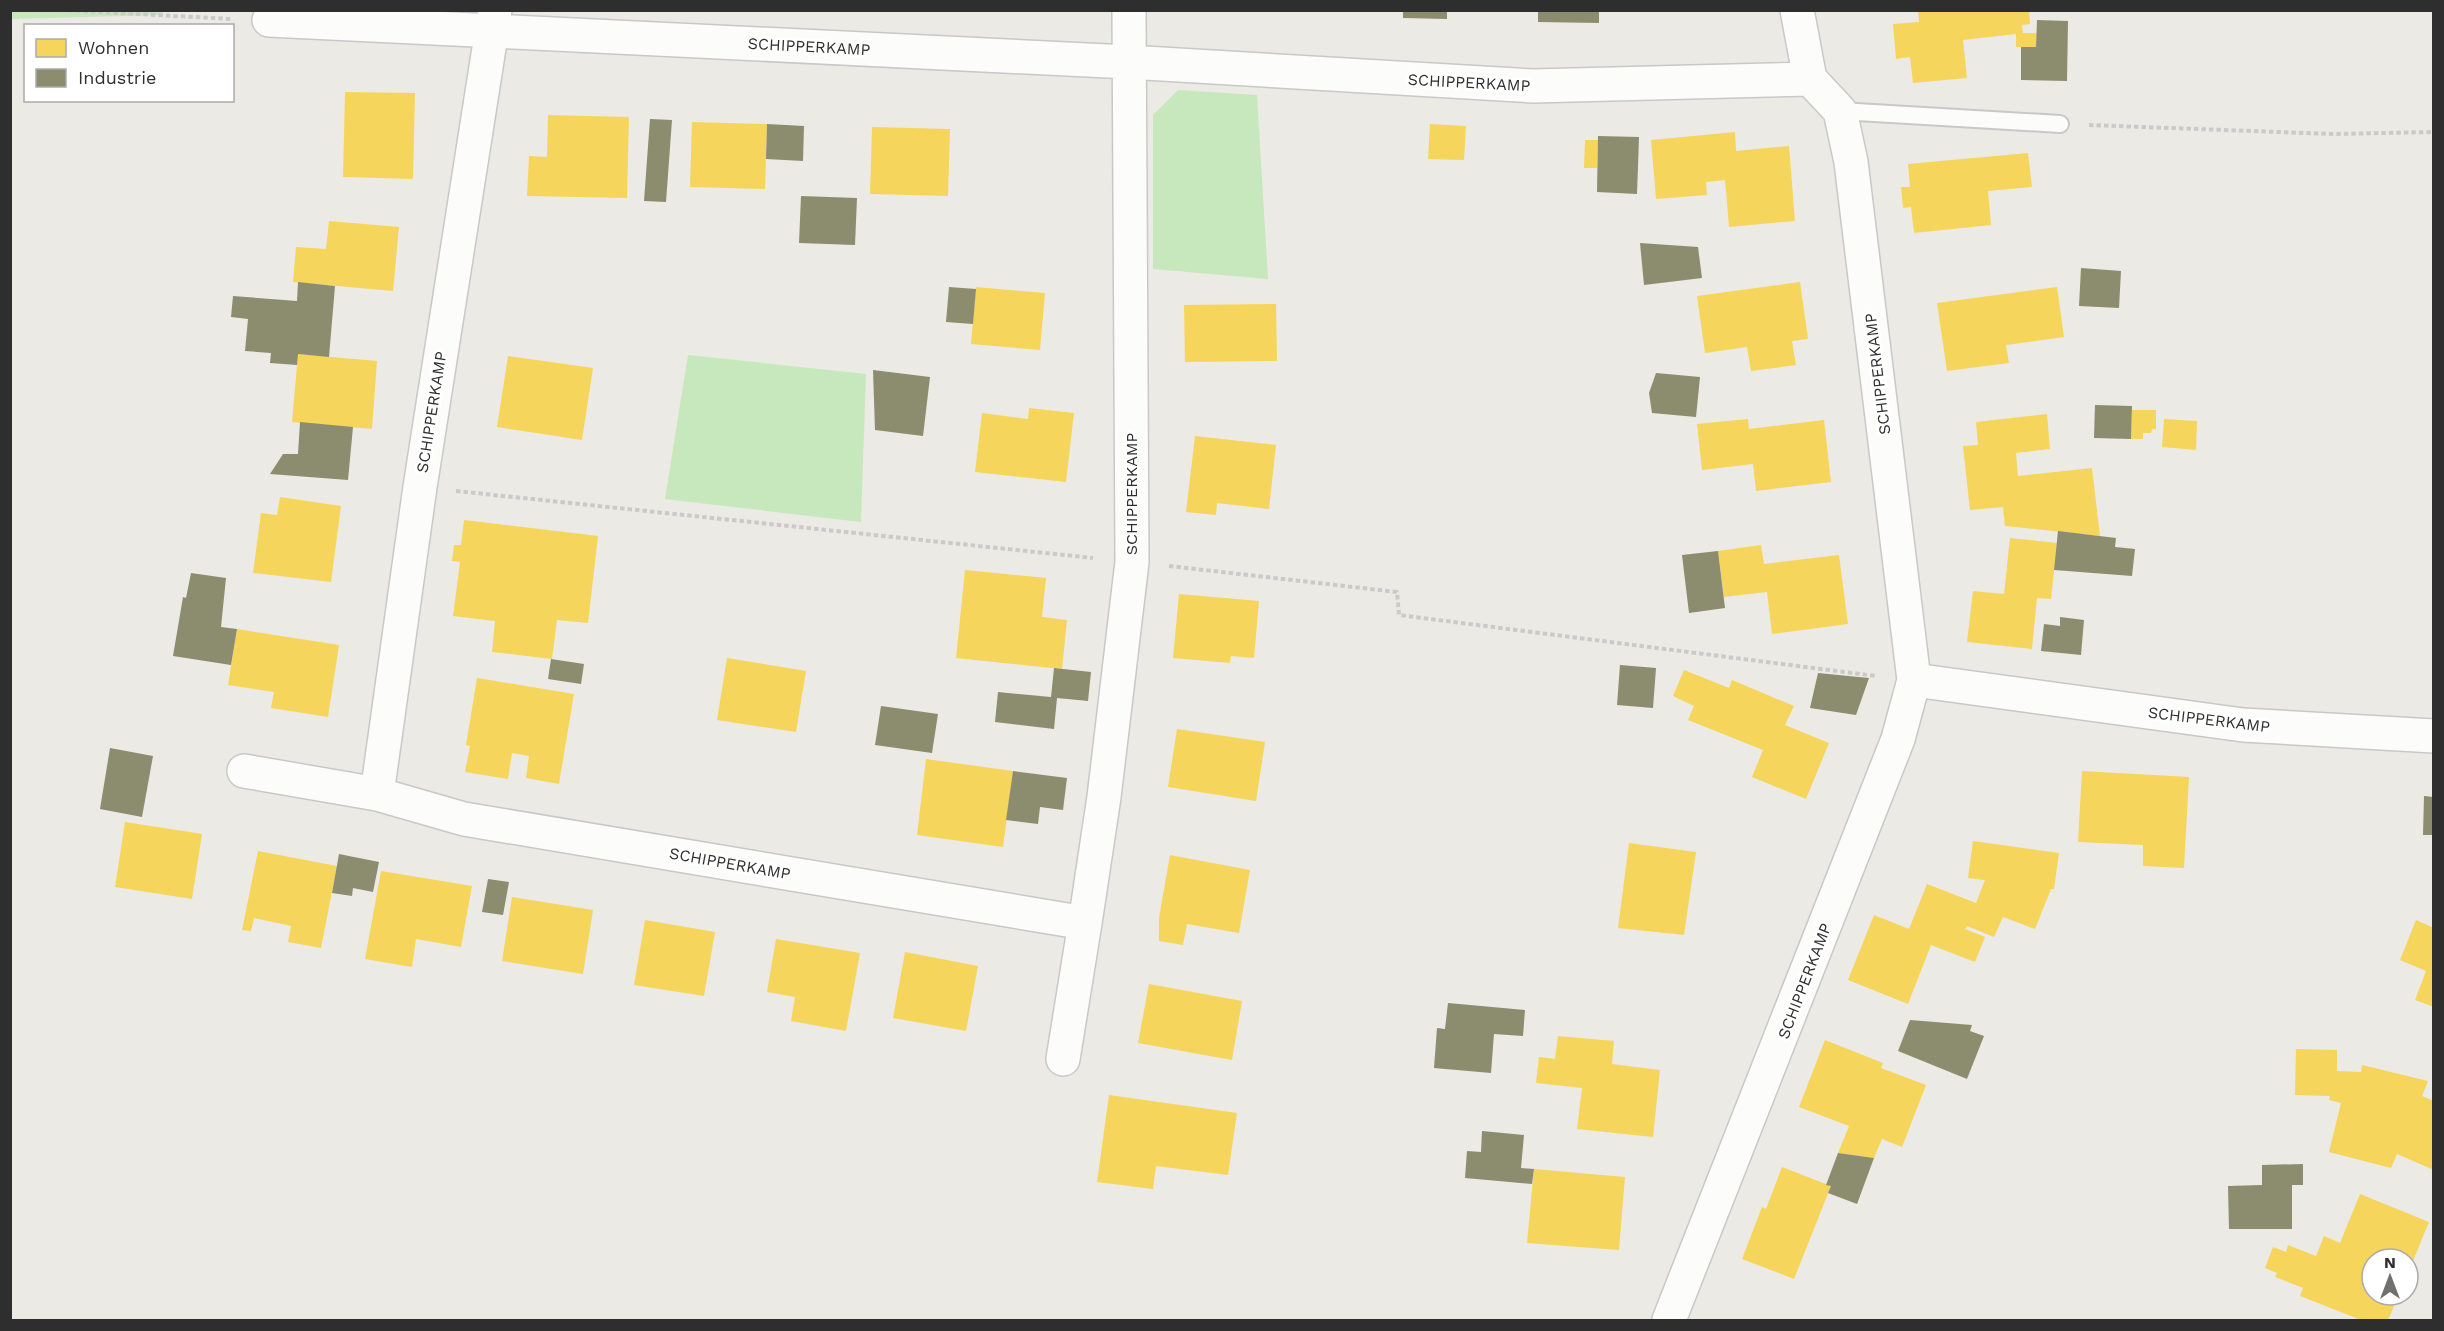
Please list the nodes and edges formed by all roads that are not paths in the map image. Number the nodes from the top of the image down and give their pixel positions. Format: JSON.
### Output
{"nodes":[{"id":1,"x":1129,"y":10,"type":"edge"},
{"id":2,"x":1797,"y":10,"type":"edge"},
{"id":3,"x":269,"y":20,"type":"road end"},
{"id":4,"x":492,"y":20,"type":"edge"},
{"id":5,"x":1128,"y":62,"type":"junction"},
{"id":6,"x":1810,"y":79,"type":"junction"},
{"id":7,"x":1840,"y":111,"type":"junction"},
{"id":8,"x":2060,"y":124,"type":"road end"},
{"id":9,"x":1914,"y":680,"type":"junction"},
{"id":10,"x":2433,"y":736,"type":"edge"},
{"id":11,"x":244,"y":771,"type":"dead end"},
{"id":12,"x":377,"y":794,"type":"junction"},
{"id":13,"x":1085,"y":923,"type":"junction"},
{"id":14,"x":1063,"y":1059,"type":"dead end"},
{"id":15,"x":1669,"y":1320,"type":"edge"}],
"edges":[{"from":1,"to":5,"type":"street","name":"SCHIPPERKAMP"},
{"from":2,"to":6,"type":"street"},
{"from":3,"to":4,"type":"street","name":"SCHIPPERKAMP"},
{"from":4,"to":5,"type":"street","name":"SCHIPPERKAMP"},
{"from":4,"to":12,"type":"street","name":"SCHIPPERKAMP"},
{"from":5,"to":6,"type":"street","name":"SCHIPPERKAMP"},
{"from":5,"to":13,"type":"street","name":"SCHIPPERKAMP"},
{"from":6,"to":7,"type":"street"},
{"from":7,"to":8,"type":"lane"},
{"from":7,"to":9,"type":"street","name":"SCHIPPERKAMP"},
{"from":9,"to":10,"type":"street","name":"SCHIPPERKAMP"},
{"from":9,"to":15,"type":"street","name":"SCHIPPERKAMP"},
{"from":11,"to":12,"type":"street","name":"SCHIPPERKAMP"},
{"from":12,"to":13,"type":"street","name":"SCHIPPERKAMP"},
{"from":13,"to":14,"type":"street","name":"SCHIPPERKAMP"}]}
